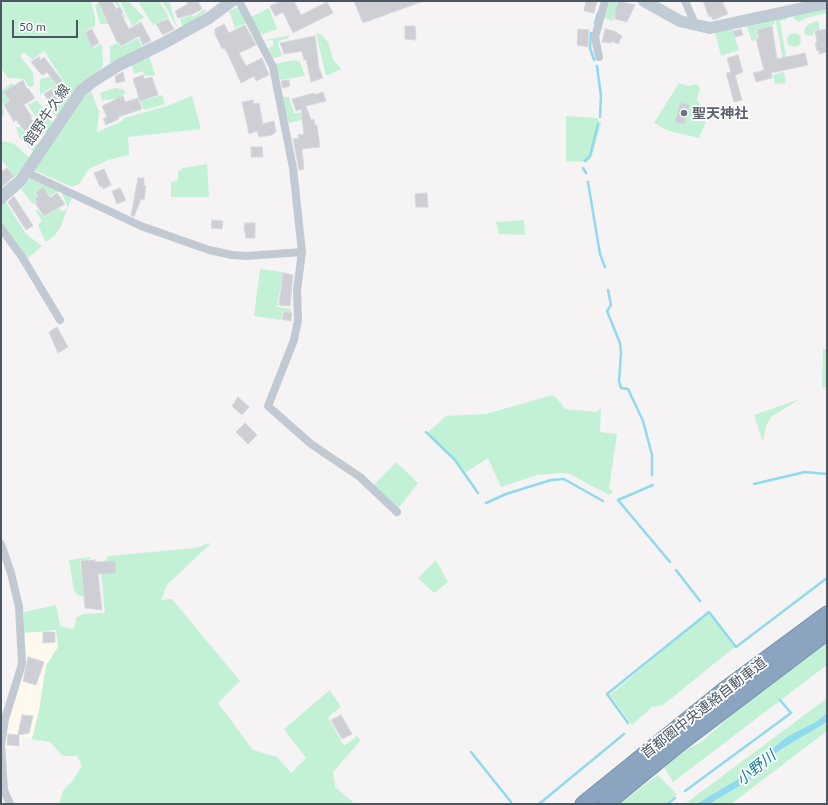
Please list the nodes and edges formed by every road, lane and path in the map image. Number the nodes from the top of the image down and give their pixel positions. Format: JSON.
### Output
{"nodes":[{"id":1,"x":232,"y":1,"type":"edge"},
{"id":2,"x":239,"y":1,"type":"edge"},
{"id":3,"x":605,"y":1,"type":"edge"},
{"id":4,"x":644,"y":1,"type":"edge"},
{"id":5,"x":685,"y":1,"type":"edge"},
{"id":6,"x":827,"y":3,"type":"edge"},
{"id":7,"x":696,"y":26,"type":"junction"},
{"id":8,"x":598,"y":57,"type":"dead end"},
{"id":9,"x":26,"y":172,"type":"junction"},
{"id":10,"x":1,"y":198,"type":"edge"},
{"id":11,"x":1,"y":228,"type":"edge"},
{"id":12,"x":302,"y":252,"type":"junction"},
{"id":13,"x":60,"y":320,"type":"dead end"},
{"id":14,"x":397,"y":512,"type":"dead end"},
{"id":15,"x":1,"y":544,"type":"edge"},
{"id":16,"x":827,"y":614,"type":"edge"},
{"id":17,"x":827,"y":632,"type":"edge"},
{"id":18,"x":10,"y":804,"type":"edge"},
{"id":19,"x":583,"y":804,"type":"edge"},
{"id":20,"x":606,"y":804,"type":"edge"}],
"edges":[{"from":1,"to":9,"type":"main road","name":"館野牛久線"},
{"from":2,"to":12,"type":"street"},
{"from":3,"to":8,"type":"street"},
{"from":4,"to":7,"type":"main road"},
{"from":5,"to":7,"type":"street"},
{"from":6,"to":7,"type":"main road"},
{"from":9,"to":10,"type":"main road","name":"館野牛久線"},
{"from":9,"to":12,"type":"street"},
{"from":11,"to":13,"type":"street"},
{"from":12,"to":14,"type":"street"},
{"from":15,"to":18,"type":"street"},
{"from":16,"to":19,"type":"highway","name":"首都圏中央連絡自動車道"},
{"from":17,"to":20,"type":"highway","name":"首都圏中央連絡自動車道"}]}
